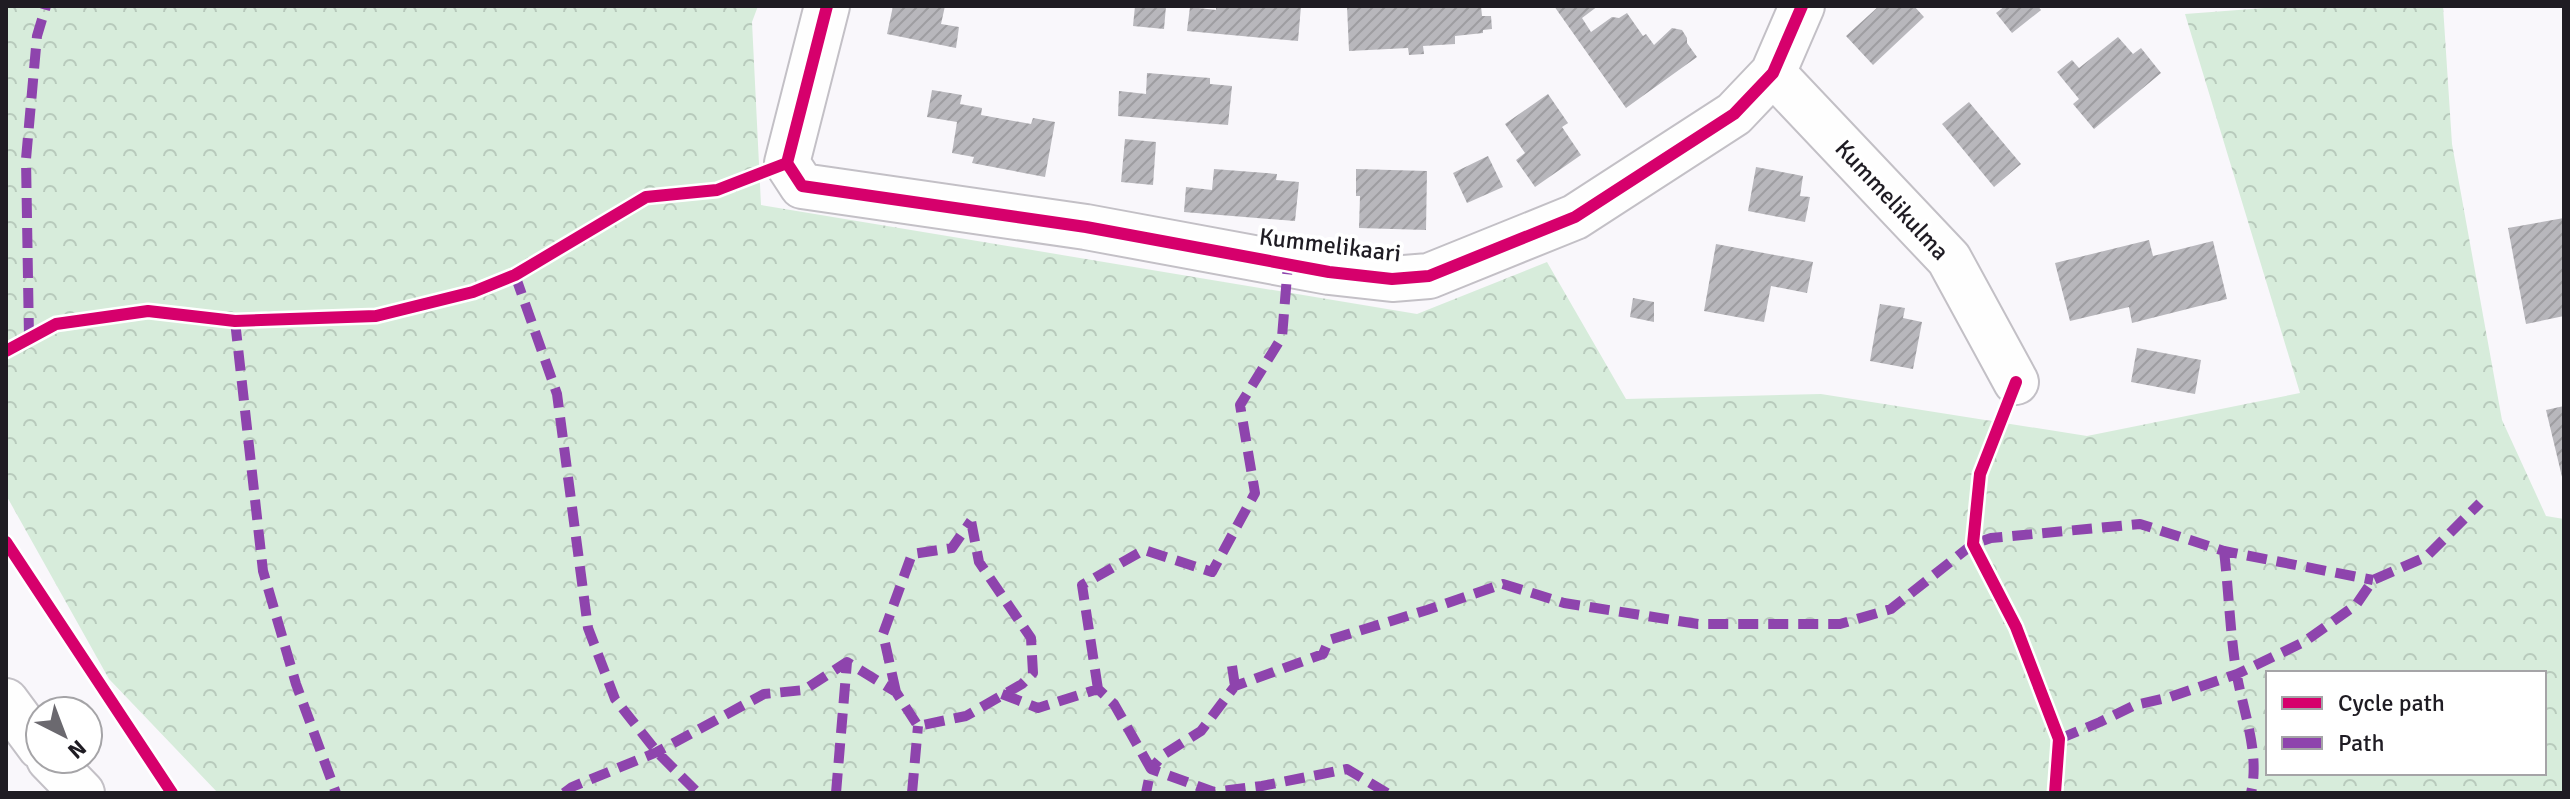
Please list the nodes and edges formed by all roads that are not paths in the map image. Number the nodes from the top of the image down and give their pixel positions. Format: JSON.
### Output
{"nodes":[{"id":1,"x":827,"y":6,"type":"edge"},
{"id":2,"x":1802,"y":6,"type":"edge"},
{"id":3,"x":1773,"y":73,"type":"junction"},
{"id":4,"x":2016,"y":382,"type":"dead end"},
{"id":5,"x":6,"y":701,"type":"edge"},
{"id":6,"x":24,"y":726,"type":"edge"},
{"id":7,"x":6,"y":738,"type":"edge"},
{"id":8,"x":24,"y":748,"type":"edge"}],
"edges":[{"from":1,"to":3,"type":"street","name":"Kummelikaari"},
{"from":2,"to":3,"type":"street","name":"Kummelikaari"},
{"from":3,"to":4,"type":"street","name":"Kummelikulma"},
{"from":5,"to":6,"type":"street"},
{"from":7,"to":8,"type":"street"}]}
